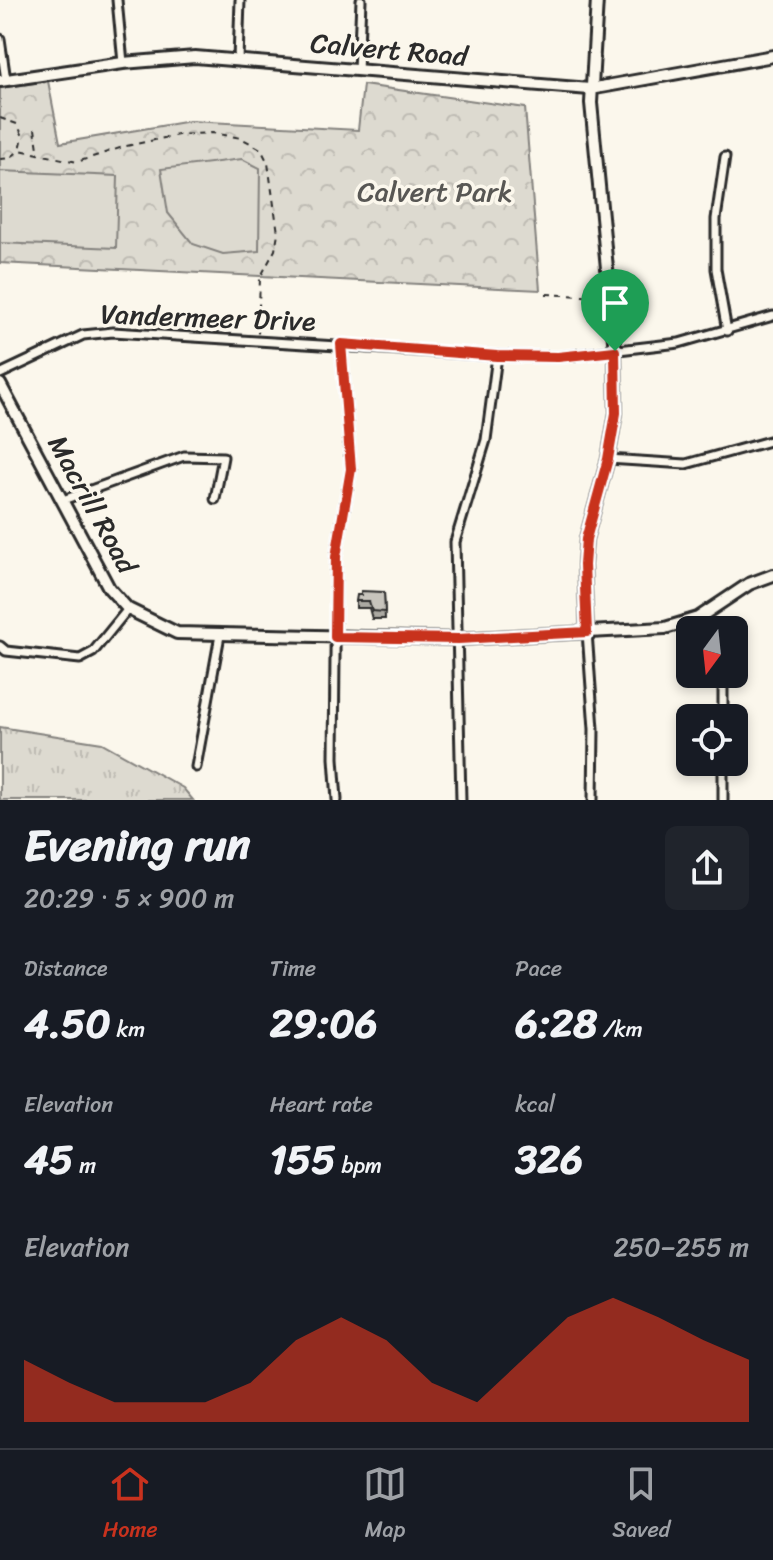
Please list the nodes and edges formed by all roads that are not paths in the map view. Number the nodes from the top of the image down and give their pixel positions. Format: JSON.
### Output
{"nodes":[{"id":1,"x":117,"y":0,"type":"edge"},
{"id":2,"x":240,"y":0,"type":"edge"},
{"id":3,"x":361,"y":0,"type":"edge"},
{"id":4,"x":597,"y":0,"type":"edge"},
{"id":5,"x":0,"y":39,"type":"edge"},
{"id":6,"x":773,"y":56,"type":"edge"},
{"id":7,"x":238,"y":60,"type":"junction"},
{"id":8,"x":123,"y":63,"type":"junction"},
{"id":9,"x":358,"y":71,"type":"junction"},
{"id":10,"x":3,"y":80,"type":"edge"},
{"id":11,"x":590,"y":89,"type":"junction"},
{"id":12,"x":725,"y":157,"type":"dead end"},
{"id":13,"x":773,"y":316,"type":"edge"},
{"id":14,"x":727,"y":331,"type":"junction"},
{"id":15,"x":341,"y":344,"type":"junction"},
{"id":16,"x":615,"y":351,"type":"junction"},
{"id":17,"x":497,"y":356,"type":"junction"},
{"id":18,"x":0,"y":374,"type":"edge"},
{"id":19,"x":0,"y":384,"type":"edge"},
{"id":20,"x":773,"y":440,"type":"edge"},
{"id":21,"x":608,"y":459,"type":"junction"},
{"id":22,"x":215,"y":499,"type":"dead end"},
{"id":23,"x":63,"y":500,"type":"junction"},
{"id":24,"x":773,"y":575,"type":"edge"},
{"id":25,"x":128,"y":609,"type":"junction"},
{"id":26,"x":701,"y":616,"type":"edge"},
{"id":27,"x":676,"y":625,"type":"edge"},
{"id":28,"x":587,"y":632,"type":"junction"},
{"id":29,"x":220,"y":635,"type":"junction"},
{"id":30,"x":335,"y":637,"type":"junction"},
{"id":31,"x":458,"y":639,"type":"junction"},
{"id":32,"x":0,"y":646,"type":"edge"},
{"id":33,"x":196,"y":767,"type":"dead end"},
{"id":34,"x":723,"y":776,"type":"edge"},
{"id":35,"x":337,"y":800,"type":"edge"},
{"id":36,"x":461,"y":800,"type":"edge"},
{"id":37,"x":593,"y":800,"type":"edge"},
{"id":38,"x":723,"y":800,"type":"edge"}],
"edges":[{"from":1,"to":8,"type":"street"},
{"from":2,"to":7,"type":"street"},
{"from":3,"to":9,"type":"street"},
{"from":4,"to":11,"type":"street"},
{"from":5,"to":10,"type":"street"},
{"from":6,"to":11,"type":"street","name":"Calvert Road"},
{"from":7,"to":8,"type":"street","name":"Calvert Road"},
{"from":7,"to":9,"type":"street","name":"Calvert Road"},
{"from":8,"to":10,"type":"street","name":"Calvert Road"},
{"from":9,"to":11,"type":"street","name":"Calvert Road"},
{"from":11,"to":16,"type":"street"},
{"from":12,"to":14,"type":"street"},
{"from":13,"to":14,"type":"street","name":"Vandermeer Drive"},
{"from":14,"to":16,"type":"street","name":"Vandermeer Drive"},
{"from":15,"to":17,"type":"street","name":"Vandermeer Drive"},
{"from":15,"to":18,"type":"street","name":"Vandermeer Drive"},
{"from":15,"to":30,"type":"street"},
{"from":16,"to":17,"type":"street","name":"Vandermeer Drive"},
{"from":16,"to":21,"type":"street"},
{"from":17,"to":31,"type":"street"},
{"from":19,"to":23,"type":"street","name":"Macrill Road"},
{"from":20,"to":21,"type":"street"},
{"from":21,"to":28,"type":"street"},
{"from":22,"to":23,"type":"street"},
{"from":23,"to":25,"type":"street","name":"Macrill Road"},
{"from":24,"to":26,"type":"street","name":"Macrill Road"},
{"from":25,"to":29,"type":"street","name":"Macrill Road"},
{"from":25,"to":32,"type":"street"},
{"from":27,"to":28,"type":"street","name":"Macrill Road"},
{"from":28,"to":31,"type":"street","name":"Macrill Road"},
{"from":28,"to":37,"type":"street"},
{"from":29,"to":30,"type":"street","name":"Macrill Road"},
{"from":29,"to":33,"type":"street"},
{"from":30,"to":31,"type":"street","name":"Macrill Road"},
{"from":30,"to":35,"type":"street"},
{"from":31,"to":36,"type":"street"},
{"from":34,"to":38,"type":"street"}]}
